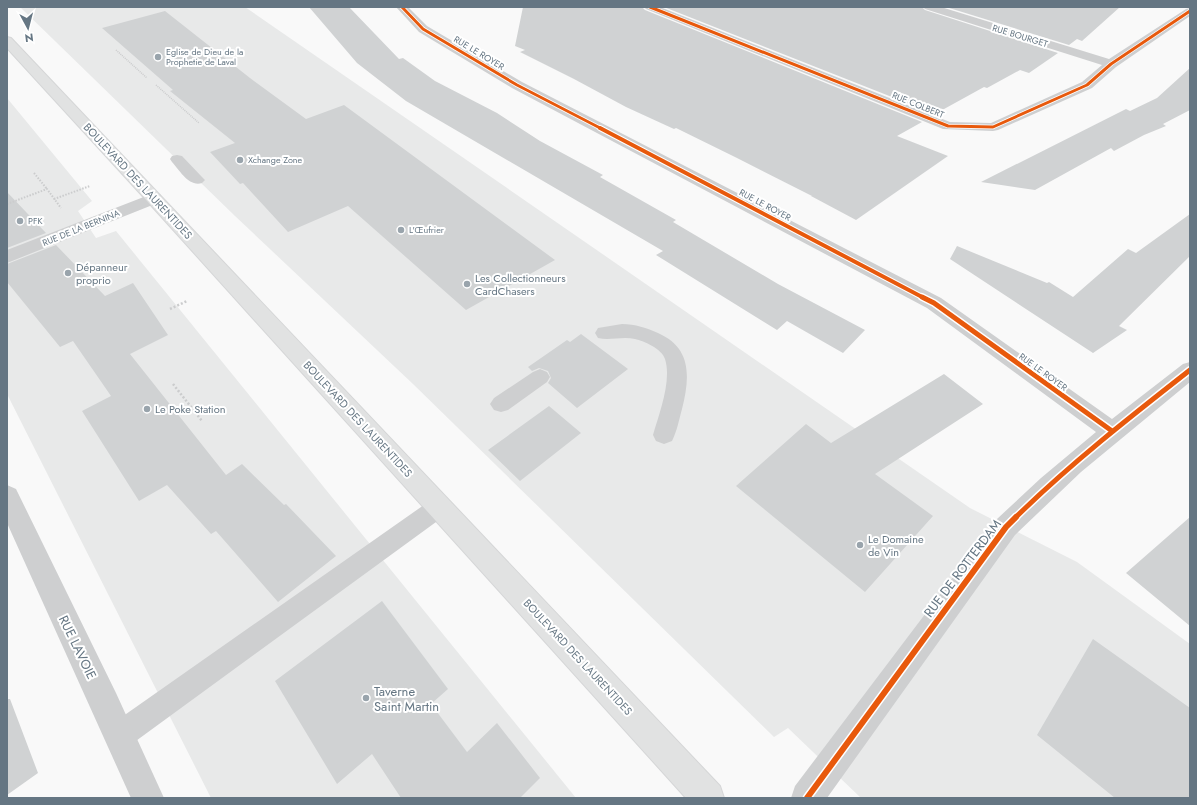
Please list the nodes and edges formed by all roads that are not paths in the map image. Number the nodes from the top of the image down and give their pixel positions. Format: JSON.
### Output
{"nodes":[{"id":1,"x":402,"y":7,"type":"edge"},
{"id":2,"x":650,"y":7,"type":"edge"},
{"id":3,"x":929,"y":7,"type":"edge"},
{"id":4,"x":1190,"y":11,"type":"edge"},
{"id":5,"x":7,"y":41,"type":"edge"},
{"id":6,"x":1111,"y":64,"type":"junction"},
{"id":7,"x":177,"y":159,"type":"dead end"},
{"id":8,"x":197,"y":180,"type":"dead end"},
{"id":9,"x":154,"y":198,"type":"junction"},
{"id":10,"x":7,"y":257,"type":"edge"},
{"id":11,"x":605,"y":333,"type":"dead end"},
{"id":12,"x":1190,"y":370,"type":"edge"},
{"id":13,"x":540,"y":377,"type":"dead end"},
{"id":14,"x":501,"y":404,"type":"dead end"},
{"id":15,"x":1112,"y":431,"type":"junction"},
{"id":16,"x":664,"y":435,"type":"dead end"},
{"id":17,"x":7,"y":496,"type":"edge"},
{"id":18,"x":439,"y":506,"type":"junction"},
{"id":19,"x":119,"y":736,"type":"junction"},
{"id":20,"x":148,"y":798,"type":"edge"},
{"id":21,"x":708,"y":798,"type":"edge"},
{"id":22,"x":807,"y":798,"type":"edge"}],
"edges":[{"from":1,"to":15,"type":"street","name":"RUE LE ROYER"},
{"from":2,"to":6,"type":"street","name":"RUE COLBERT"},
{"from":3,"to":6,"type":"street","name":"RUE BOURGET"},
{"from":4,"to":6,"type":"street","name":"RUE COLBERT"},
{"from":5,"to":9,"type":"main road","name":"BOULEVARD DES LAURENTIDES"},
{"from":7,"to":8,"type":"lane"},
{"from":9,"to":10,"type":"street","name":"RUE DE LA BERNINA"},
{"from":9,"to":18,"type":"main road","name":"BOULEVARD DES LAURENTIDES"},
{"from":11,"to":16,"type":"lane"},
{"from":12,"to":15,"type":"street","name":"RUE DE ROTTERDAM"},
{"from":13,"to":14,"type":"lane"},
{"from":15,"to":22,"type":"street","name":"RUE DE ROTTERDAM"},
{"from":17,"to":19,"type":"street","name":"RUE LAVOIE"},
{"from":18,"to":19,"type":"lane"},
{"from":18,"to":21,"type":"main road","name":"BOULEVARD DES LAURENTIDES"},
{"from":19,"to":20,"type":"street","name":"RUE LAVOIE"}]}
